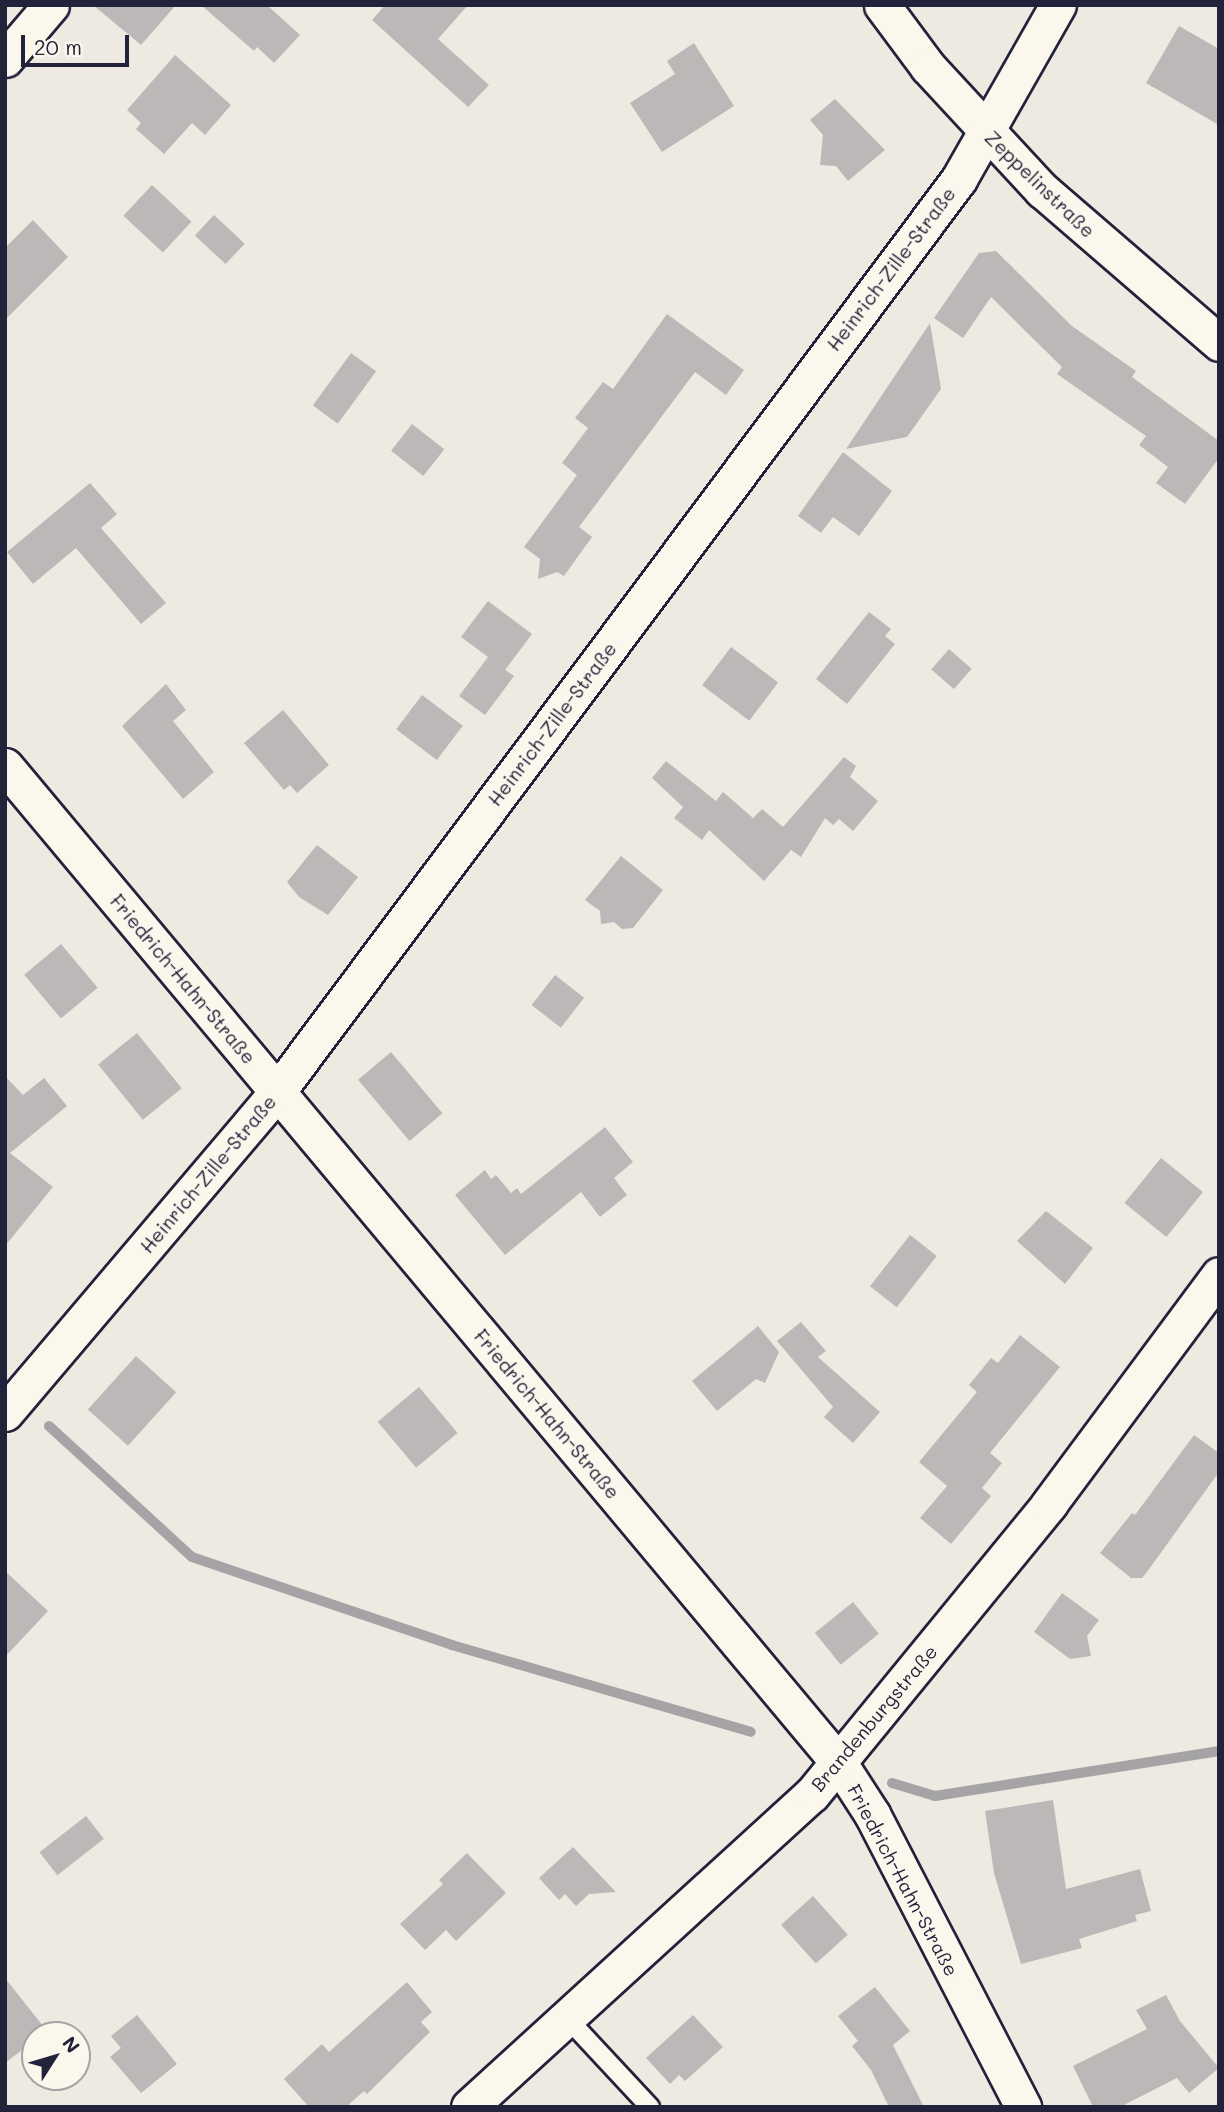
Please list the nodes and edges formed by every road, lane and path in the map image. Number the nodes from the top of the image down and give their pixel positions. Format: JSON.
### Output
{"nodes":[{"id":1,"x":51,"y":5,"type":"edge"},
{"id":2,"x":882,"y":5,"type":"edge"},
{"id":3,"x":1058,"y":5,"type":"edge"},
{"id":4,"x":5,"y":59,"type":"edge"},
{"id":5,"x":985,"y":132,"type":"junction"},
{"id":6,"x":1219,"y":343,"type":"edge"},
{"id":7,"x":5,"y":766,"type":"edge"},
{"id":8,"x":277,"y":1092,"type":"junction"},
{"id":9,"x":1219,"y":1275,"type":"edge"},
{"id":10,"x":5,"y":1413,"type":"edge"},
{"id":11,"x":839,"y":1763,"type":"junction"},
{"id":12,"x":567,"y":2018,"type":"junction"},
{"id":13,"x":469,"y":2107,"type":"edge"},
{"id":14,"x":650,"y":2107,"type":"edge"},
{"id":15,"x":1023,"y":2107,"type":"edge"}],
"edges":[{"from":1,"to":4,"type":"street"},
{"from":2,"to":5,"type":"street","name":"Zeppelinstraße"},
{"from":3,"to":5,"type":"street","name":"Heinrich-Zille-Straße"},
{"from":5,"to":6,"type":"street","name":"Zeppelinstraße"},
{"from":5,"to":8,"type":"street","name":"Heinrich-Zille-Straße"},
{"from":7,"to":8,"type":"street","name":"Friedrich-Hahn-Straße"},
{"from":8,"to":10,"type":"street","name":"Heinrich-Zille-Straße"},
{"from":8,"to":11,"type":"street","name":"Friedrich-Hahn-Straße"},
{"from":9,"to":11,"type":"street","name":"Brandenburgstraße"},
{"from":11,"to":12,"type":"street","name":"Brandenburgstraße"},
{"from":11,"to":15,"type":"street","name":"Friedrich-Hahn-Straße"},
{"from":12,"to":13,"type":"street","name":"Brandenburgstraße"},
{"from":12,"to":14,"type":"lane"}]}
